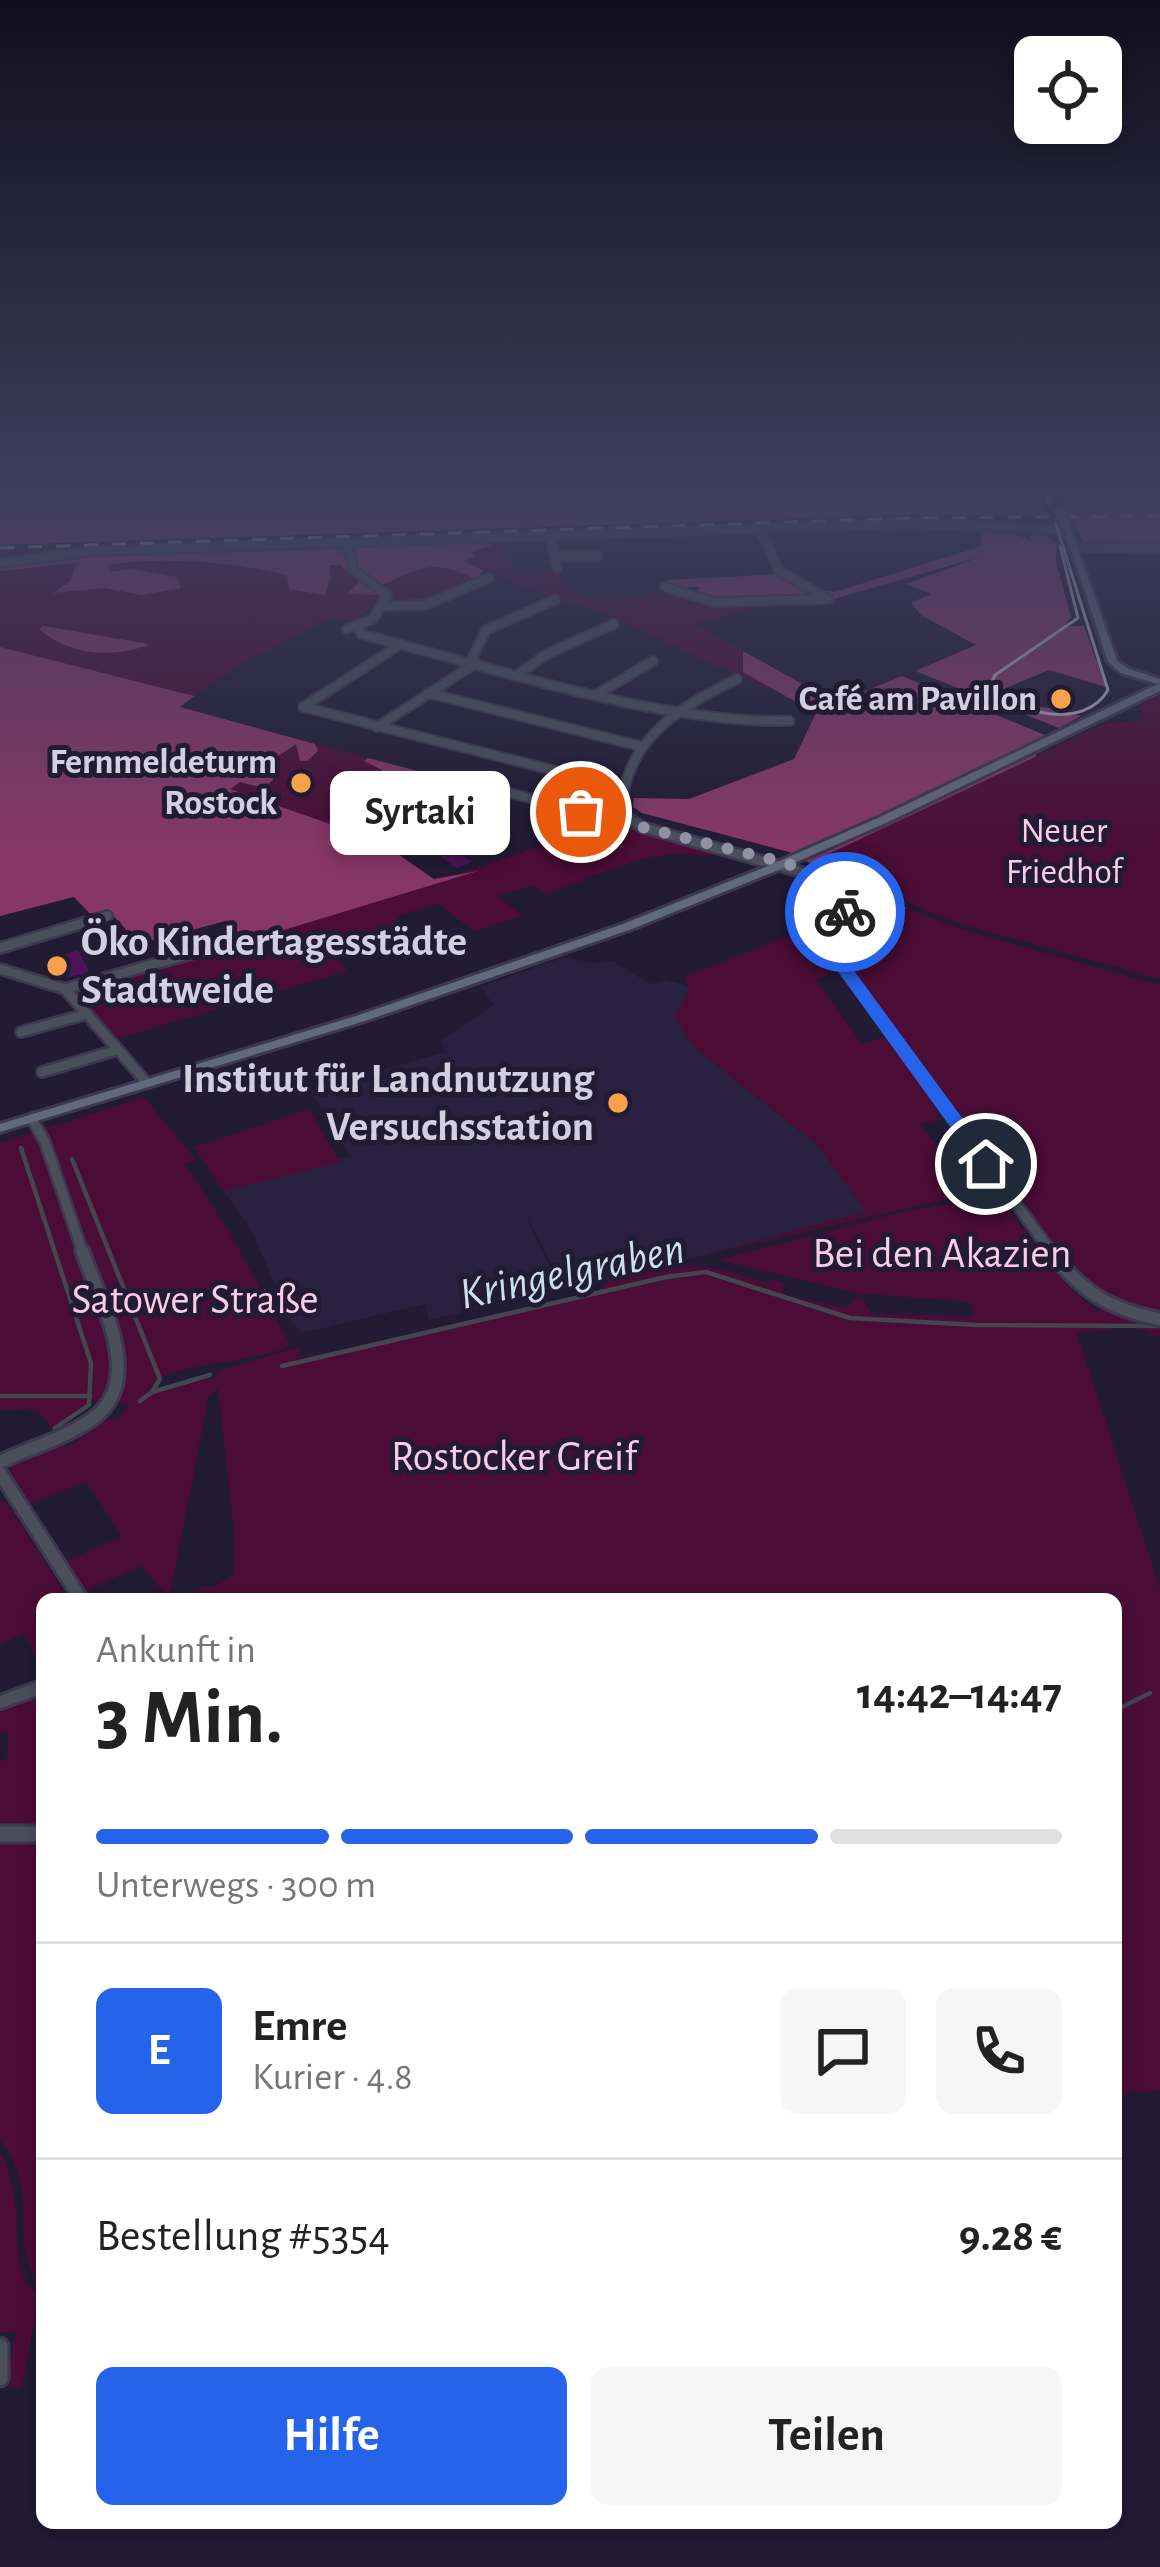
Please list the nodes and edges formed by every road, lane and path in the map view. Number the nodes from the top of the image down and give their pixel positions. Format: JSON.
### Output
{"nodes":[{"id":1,"x":382,"y":610,"type":"edge"},
{"id":2,"x":532,"y":610,"type":"edge"},
{"id":3,"x":1096,"y":610,"type":"edge"},
{"id":4,"x":614,"y":624,"type":"dead end"},
{"id":5,"x":347,"y":629,"type":"dead end"},
{"id":6,"x":359,"y":629,"type":"junction"},
{"id":7,"x":401,"y":644,"type":"junction"},
{"id":8,"x":653,"y":661,"type":"dead end"},
{"id":9,"x":474,"y":662,"type":"junction"},
{"id":10,"x":520,"y":673,"type":"junction"},
{"id":11,"x":1158,"y":677,"type":"edge"},
{"id":12,"x":737,"y":679,"type":"dead end"},
{"id":13,"x":428,"y":693,"type":"junction"},
{"id":14,"x":599,"y":693,"type":"junction"},
{"id":15,"x":676,"y":713,"type":"junction"},
{"id":16,"x":790,"y":721,"type":"dead end"},
{"id":17,"x":376,"y":727,"type":"junction"},
{"id":18,"x":640,"y":746,"type":"junction"},
{"id":19,"x":451,"y":777,"type":"dead end"},
{"id":20,"x":620,"y":787,"type":"junction"},
{"id":21,"x":626,"y":818,"type":"junction"},
{"id":22,"x":782,"y":862,"type":"junction"},
{"id":23,"x":107,"y":916,"type":"dead end"},
{"id":24,"x":241,"y":940,"type":"dead end"},
{"id":25,"x":0,"y":948,"type":"edge"},
{"id":26,"x":0,"y":973,"type":"edge"},
{"id":27,"x":65,"y":989,"type":"junction"},
{"id":28,"x":87,"y":1014,"type":"junction"},
{"id":29,"x":21,"y":1032,"type":"dead end"},
{"id":30,"x":117,"y":1050,"type":"junction"},
{"id":31,"x":42,"y":1072,"type":"dead end"},
{"id":32,"x":147,"y":1083,"type":"junction"},
{"id":33,"x":32,"y":1119,"type":"junction"},
{"id":34,"x":0,"y":1128,"type":"edge"},
{"id":35,"x":1160,"y":1319,"type":"edge"},
{"id":36,"x":0,"y":1462,"type":"edge"},
{"id":37,"x":0,"y":1473,"type":"edge"},
{"id":38,"x":77,"y":1593,"type":"edge"},
{"id":39,"x":36,"y":1689,"type":"edge"},
{"id":40,"x":0,"y":1702,"type":"edge"},
{"id":41,"x":0,"y":1834,"type":"edge"},
{"id":42,"x":36,"y":1834,"type":"edge"},
{"id":43,"x":0,"y":2346,"type":"edge"},
{"id":44,"x":0,"y":2378,"type":"edge"}],
"edges":[{"from":1,"to":6,"type":"street"},
{"from":2,"to":9,"type":"street"},
{"from":3,"to":11,"type":"main road"},
{"from":4,"to":10,"type":"street"},
{"from":5,"to":6,"type":"street"},
{"from":6,"to":7,"type":"street"},
{"from":7,"to":9,"type":"street"},
{"from":7,"to":17,"type":"street"},
{"from":8,"to":14,"type":"street"},
{"from":9,"to":10,"type":"street"},
{"from":9,"to":13,"type":"street"},
{"from":10,"to":14,"type":"street"},
{"from":11,"to":22,"type":"main road"},
{"from":12,"to":15,"type":"street"},
{"from":13,"to":17,"type":"street"},
{"from":13,"to":18,"type":"street"},
{"from":14,"to":15,"type":"street"},
{"from":15,"to":16,"type":"street"},
{"from":15,"to":18,"type":"street"},
{"from":17,"to":20,"type":"street"},
{"from":18,"to":20,"type":"street"},
{"from":19,"to":21,"type":"street"},
{"from":20,"to":21,"type":"street"},
{"from":21,"to":22,"type":"street"},
{"from":22,"to":32,"type":"main road"},
{"from":22,"to":35,"type":"street"},
{"from":23,"to":25,"type":"street"},
{"from":24,"to":27,"type":"street"},
{"from":26,"to":27,"type":"street"},
{"from":27,"to":28,"type":"street"},
{"from":28,"to":29,"type":"street"},
{"from":28,"to":30,"type":"street"},
{"from":30,"to":31,"type":"street"},
{"from":30,"to":32,"type":"street"},
{"from":32,"to":33,"type":"main road"},
{"from":33,"to":34,"type":"main road"},
{"from":33,"to":36,"type":"street"},
{"from":37,"to":38,"type":"street"},
{"from":39,"to":40,"type":"street"},
{"from":41,"to":42,"type":"street"},
{"from":43,"to":44,"type":"street"}]}
